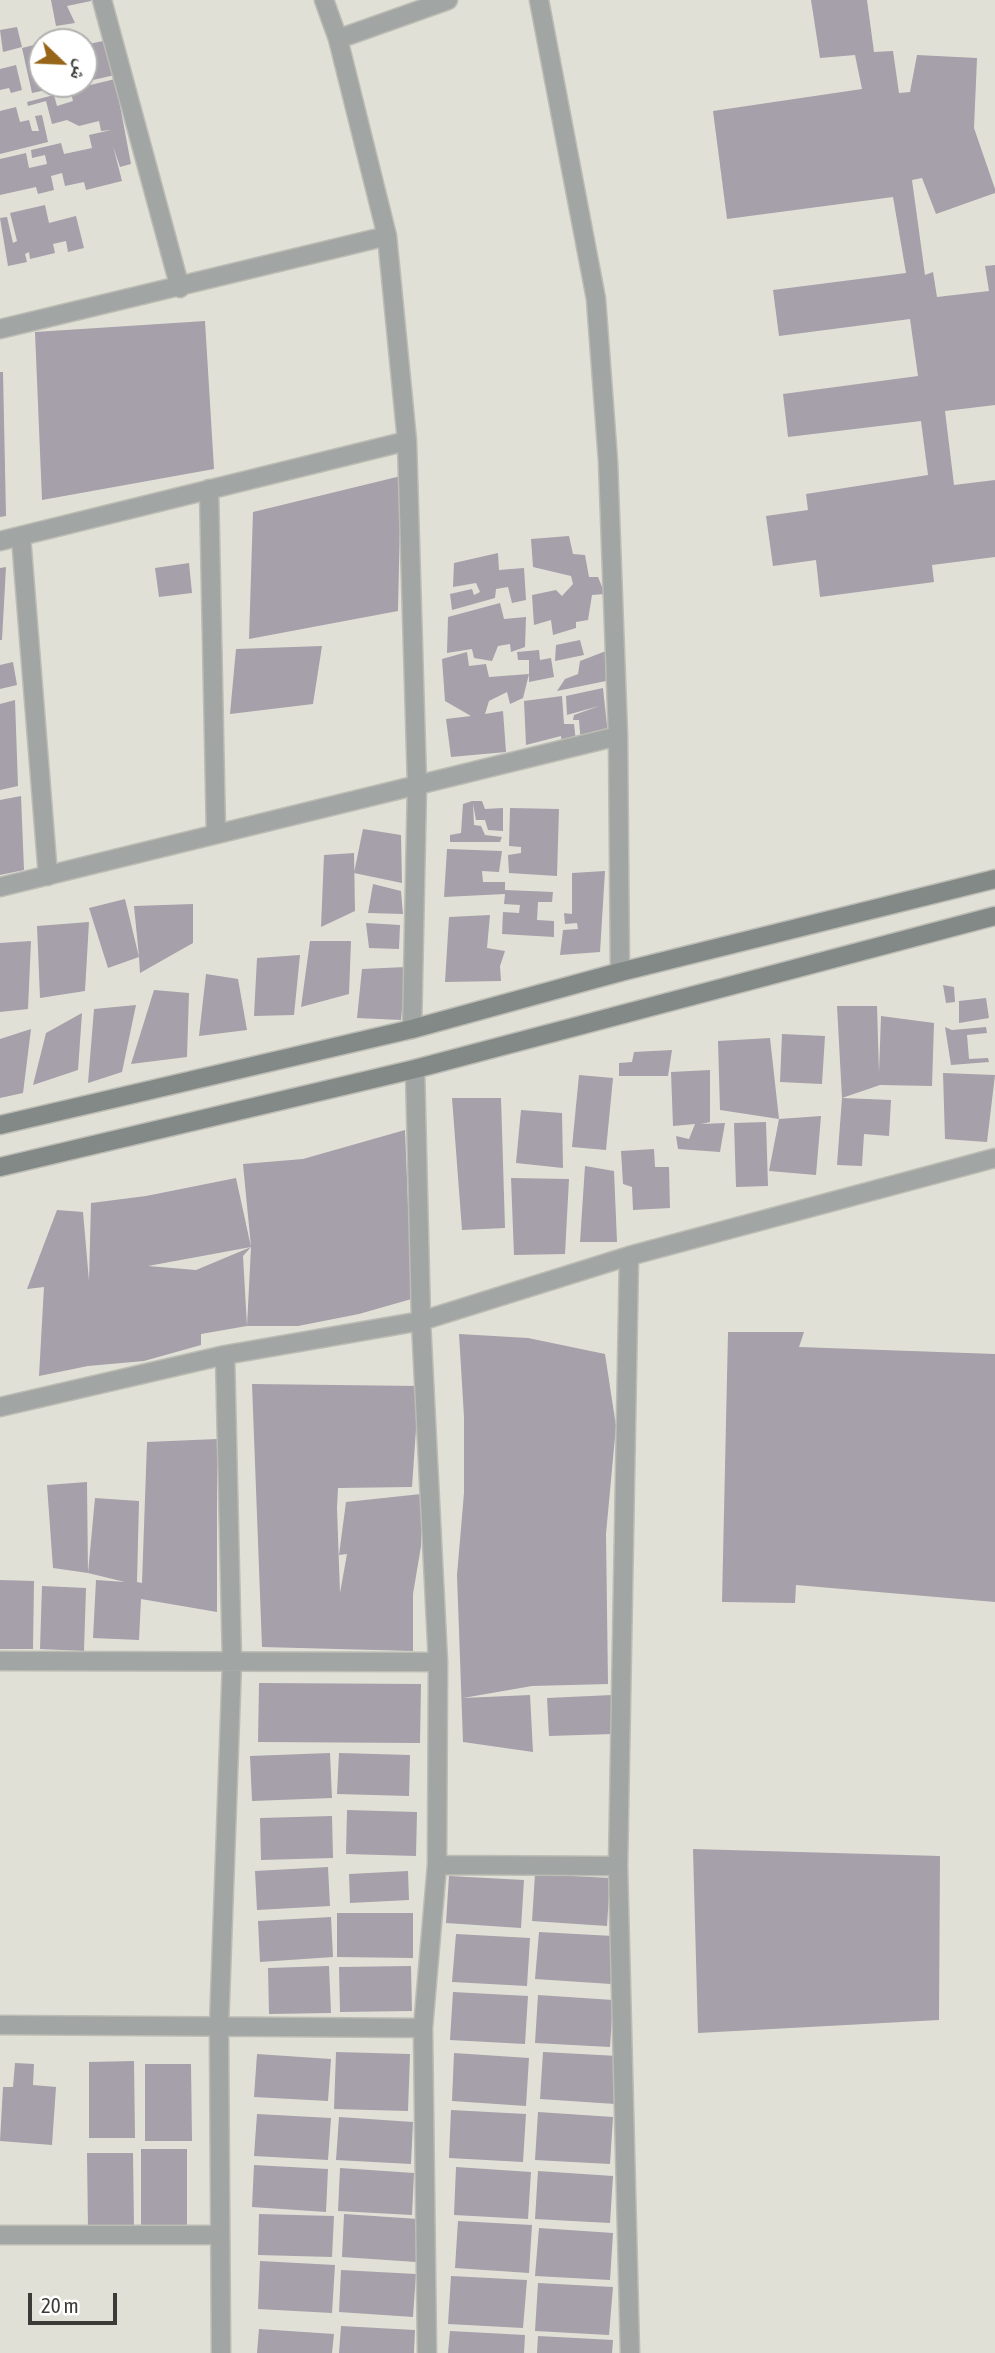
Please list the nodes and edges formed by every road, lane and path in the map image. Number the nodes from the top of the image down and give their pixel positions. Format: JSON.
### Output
{"nodes":[{"id":1,"x":103,"y":0,"type":"edge"},
{"id":2,"x":324,"y":0,"type":"edge"},
{"id":3,"x":448,"y":0,"type":"edge"},
{"id":4,"x":539,"y":0,"type":"edge"},
{"id":5,"x":338,"y":38,"type":"junction"},
{"id":6,"x":387,"y":236,"type":"junction"},
{"id":7,"x":180,"y":288,"type":"junction"},
{"id":8,"x":0,"y":329,"type":"edge"},
{"id":9,"x":407,"y":441,"type":"junction"},
{"id":10,"x":209,"y":489,"type":"junction"},
{"id":11,"x":21,"y":537,"type":"junction"},
{"id":12,"x":0,"y":541,"type":"edge"},
{"id":13,"x":618,"y":736,"type":"junction"},
{"id":14,"x":417,"y":785,"type":"junction"},
{"id":15,"x":216,"y":834,"type":"junction"},
{"id":16,"x":48,"y":876,"type":"junction"},
{"id":17,"x":995,"y":880,"type":"edge"},
{"id":18,"x":0,"y":887,"type":"edge"},
{"id":19,"x":995,"y":916,"type":"edge"},
{"id":20,"x":620,"y":972,"type":"junction"},
{"id":21,"x":412,"y":1029,"type":"junction"},
{"id":22,"x":415,"y":1069,"type":"junction"},
{"id":23,"x":0,"y":1125,"type":"edge"},
{"id":24,"x":995,"y":1158,"type":"edge"},
{"id":25,"x":0,"y":1167,"type":"edge"},
{"id":26,"x":629,"y":1255,"type":"junction"},
{"id":27,"x":421,"y":1321,"type":"junction"},
{"id":28,"x":225,"y":1355,"type":"junction"},
{"id":29,"x":0,"y":1407,"type":"edge"},
{"id":30,"x":0,"y":1661,"type":"edge"},
{"id":31,"x":232,"y":1662,"type":"junction"},
{"id":32,"x":438,"y":1662,"type":"junction"},
{"id":33,"x":437,"y":1865,"type":"junction"},
{"id":34,"x":618,"y":1866,"type":"junction"},
{"id":35,"x":0,"y":2025,"type":"edge"},
{"id":36,"x":219,"y":2027,"type":"junction"},
{"id":37,"x":423,"y":2028,"type":"junction"},
{"id":38,"x":0,"y":2235,"type":"edge"},
{"id":39,"x":220,"y":2235,"type":"junction"},
{"id":40,"x":221,"y":2353,"type":"edge"},
{"id":41,"x":427,"y":2353,"type":"edge"},
{"id":42,"x":630,"y":2353,"type":"edge"}],
"edges":[{"from":1,"to":7,"type":"street"},
{"from":2,"to":5,"type":"street"},
{"from":3,"to":5,"type":"street"},
{"from":4,"to":13,"type":"street"},
{"from":5,"to":6,"type":"street"},
{"from":6,"to":7,"type":"street"},
{"from":6,"to":9,"type":"street"},
{"from":7,"to":8,"type":"street"},
{"from":9,"to":10,"type":"street"},
{"from":9,"to":14,"type":"street"},
{"from":10,"to":11,"type":"street"},
{"from":10,"to":15,"type":"street"},
{"from":11,"to":12,"type":"street"},
{"from":11,"to":16,"type":"street"},
{"from":13,"to":14,"type":"street"},
{"from":13,"to":20,"type":"street"},
{"from":14,"to":15,"type":"street"},
{"from":14,"to":21,"type":"street"},
{"from":15,"to":16,"type":"street"},
{"from":16,"to":18,"type":"street"},
{"from":17,"to":20,"type":"street"},
{"from":19,"to":22,"type":"street"},
{"from":20,"to":21,"type":"street"},
{"from":21,"to":23,"type":"street"},
{"from":22,"to":25,"type":"street"},
{"from":22,"to":27,"type":"street"},
{"from":24,"to":26,"type":"street"},
{"from":26,"to":27,"type":"street"},
{"from":26,"to":34,"type":"street"},
{"from":27,"to":28,"type":"street"},
{"from":27,"to":32,"type":"street"},
{"from":28,"to":29,"type":"street"},
{"from":28,"to":31,"type":"street"},
{"from":30,"to":31,"type":"street"},
{"from":31,"to":32,"type":"street"},
{"from":31,"to":36,"type":"street"},
{"from":32,"to":33,"type":"street"},
{"from":33,"to":34,"type":"street"},
{"from":33,"to":37,"type":"street"},
{"from":34,"to":42,"type":"street"},
{"from":35,"to":36,"type":"street"},
{"from":36,"to":37,"type":"street"},
{"from":36,"to":39,"type":"street"},
{"from":37,"to":41,"type":"street"},
{"from":38,"to":39,"type":"street"},
{"from":39,"to":40,"type":"street"}]}
